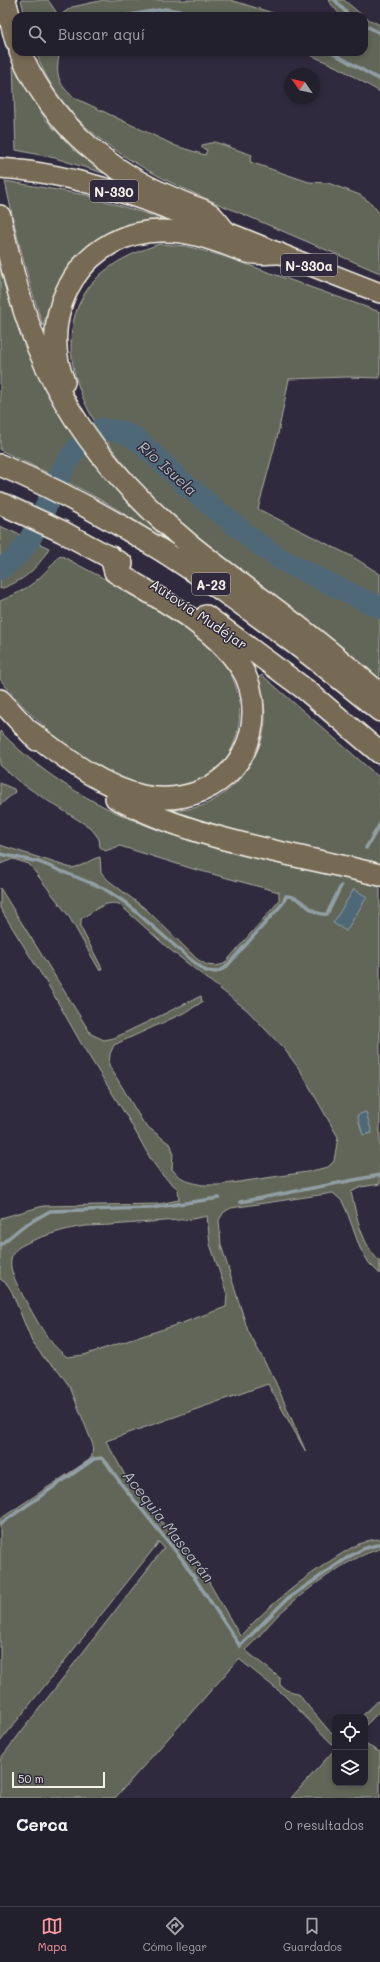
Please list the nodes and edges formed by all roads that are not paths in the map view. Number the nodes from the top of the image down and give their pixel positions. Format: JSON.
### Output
{"nodes":[{"id":1,"x":5,"y":0,"type":"edge"},
{"id":2,"x":12,"y":26,"type":"edge"},
{"id":3,"x":22,"y":56,"type":"edge"},
{"id":4,"x":0,"y":168,"type":"edge"},
{"id":5,"x":0,"y":216,"type":"edge"},
{"id":6,"x":225,"y":231,"type":"junction"},
{"id":7,"x":278,"y":253,"type":"junction"},
{"id":8,"x":380,"y":293,"type":"edge"},
{"id":9,"x":65,"y":403,"type":"junction"},
{"id":10,"x":0,"y":465,"type":"edge"},
{"id":11,"x":4,"y":505,"type":"edge"},
{"id":12,"x":111,"y":557,"type":"junction"},
{"id":13,"x":380,"y":694,"type":"edge"},
{"id":14,"x":0,"y":700,"type":"edge"},
{"id":15,"x":380,"y":711,"type":"edge"},
{"id":16,"x":28,"y":730,"type":"junction"},
{"id":17,"x":380,"y":753,"type":"edge"},
{"id":18,"x":380,"y":875,"type":"edge"}],
"edges":[{"from":1,"to":2,"type":"highway"},
{"from":3,"to":6,"type":"highway"},
{"from":4,"to":6,"type":"highway","number":"N-330"},
{"from":5,"to":9,"type":"highway"},
{"from":6,"to":7,"type":"highway","number":"N-330"},
{"from":7,"to":8,"type":"highway","number":"N-330a"},
{"from":7,"to":9,"type":"highway"},
{"from":9,"to":13,"type":"highway"},
{"from":10,"to":15,"type":"highway","number":"A-23"},
{"from":11,"to":12,"type":"highway","name":"Autovía Mudéjar","number":"A-23"},
{"from":12,"to":16,"type":"highway"},
{"from":12,"to":17,"type":"highway","name":"Autovía Mudéjar","number":"A-23"},
{"from":14,"to":16,"type":"highway"},
{"from":16,"to":18,"type":"highway"}]}
